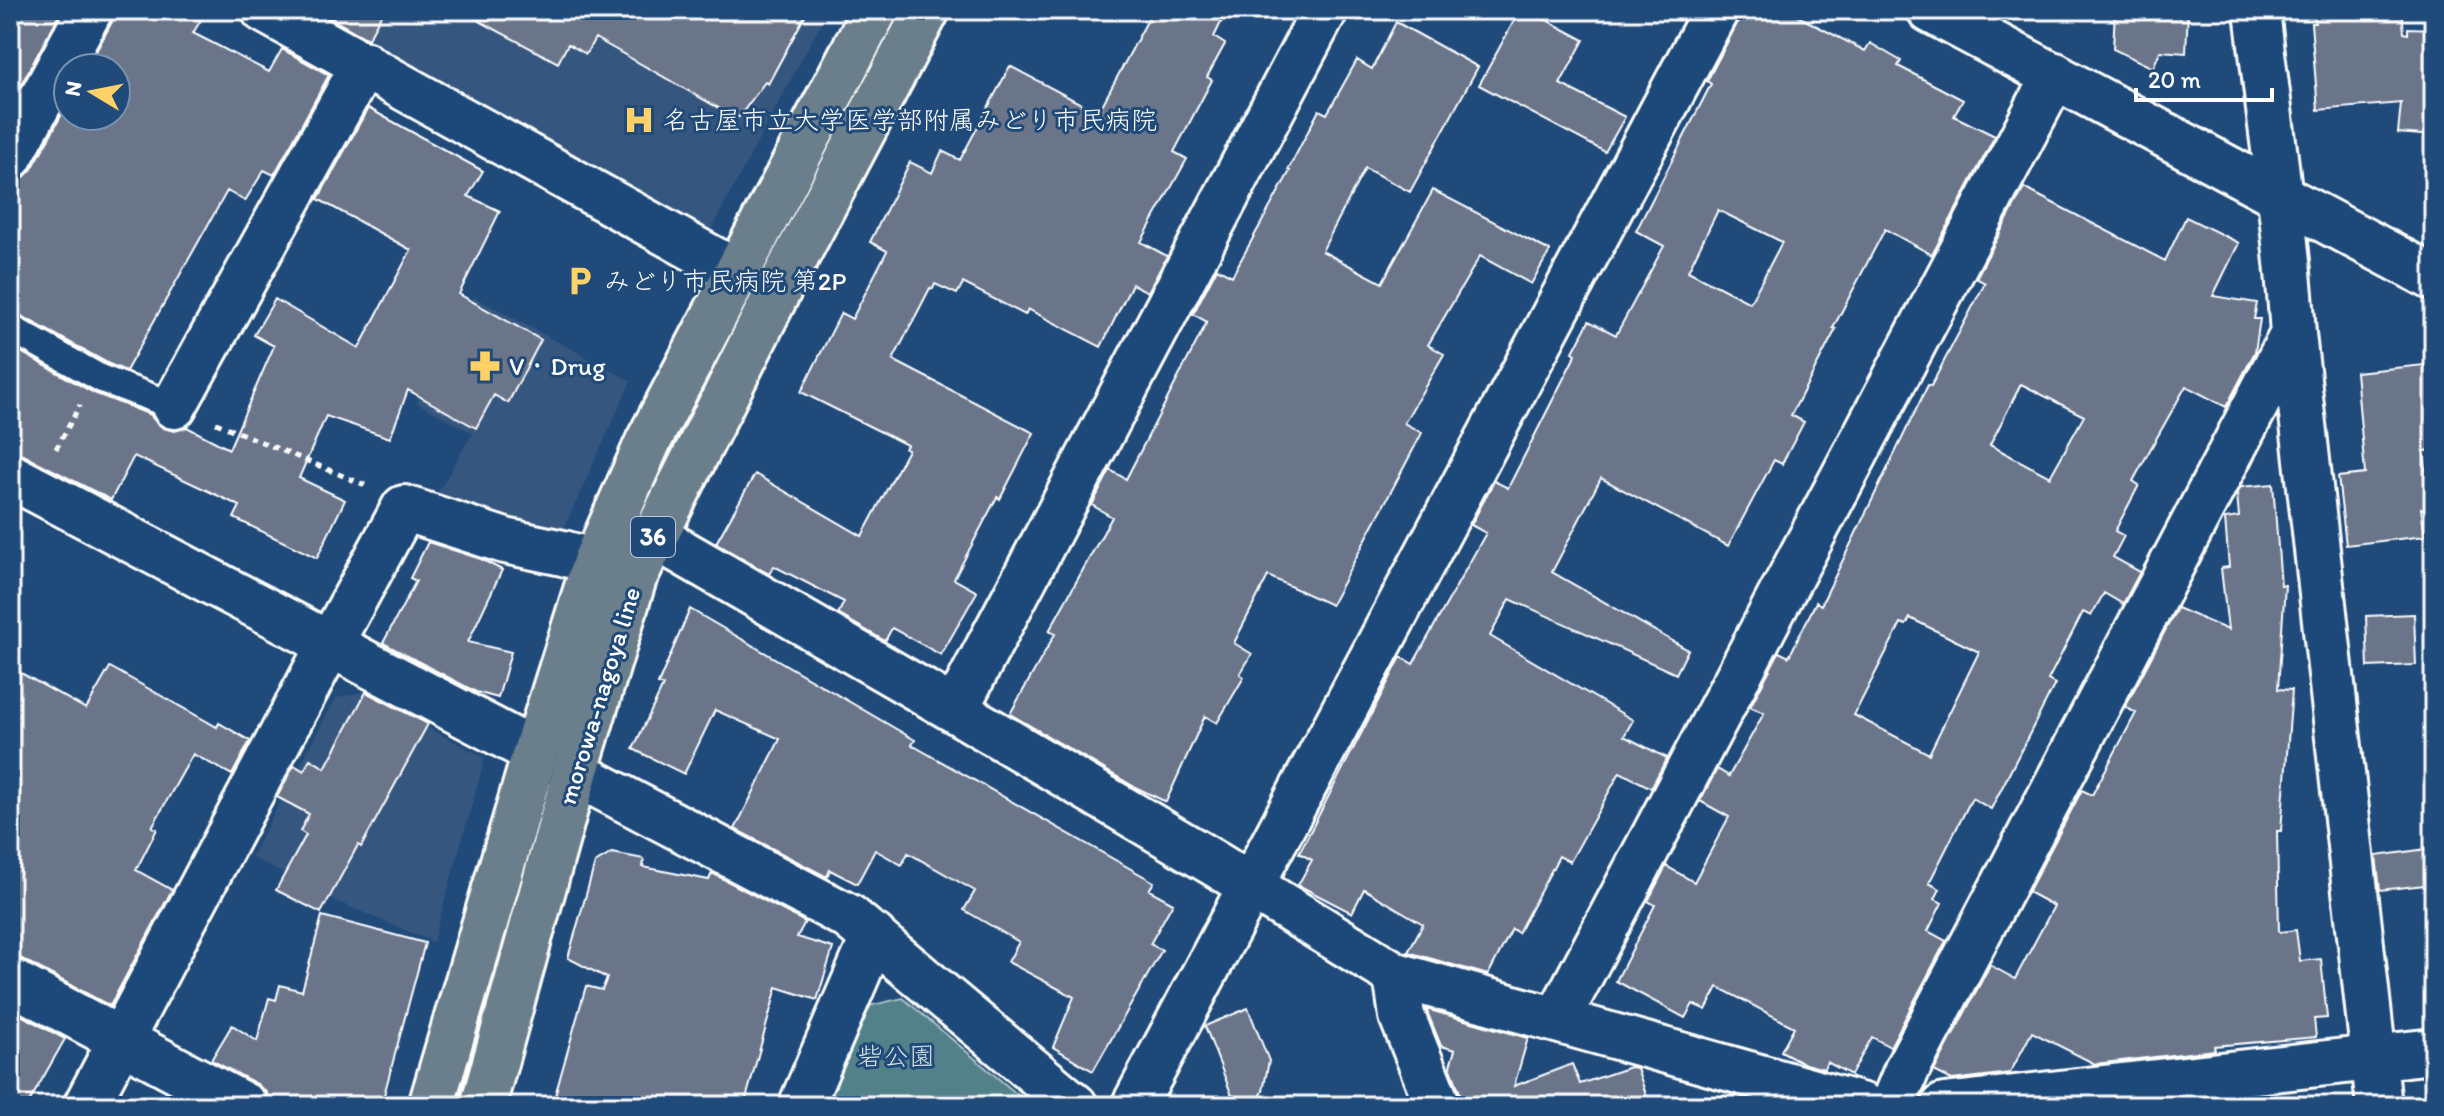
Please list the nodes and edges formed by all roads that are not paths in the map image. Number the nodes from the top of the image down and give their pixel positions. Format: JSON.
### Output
{"nodes":[{"id":1,"x":90,"y":10,"type":"edge"},
{"id":2,"x":264,"y":10,"type":"edge"},
{"id":3,"x":875,"y":10,"type":"edge"},
{"id":4,"x":927,"y":10,"type":"edge"},
{"id":5,"x":1325,"y":10,"type":"edge"},
{"id":6,"x":1716,"y":10,"type":"edge"},
{"id":7,"x":1930,"y":10,"type":"edge"},
{"id":8,"x":2257,"y":10,"type":"edge"},
{"id":9,"x":364,"y":64,"type":"junction"},
{"id":10,"x":2055,"y":75,"type":"junction"},
{"id":11,"x":10,"y":157,"type":"edge"},
{"id":12,"x":2280,"y":196,"type":"junction"},
{"id":13,"x":738,"y":273,"type":"junction"},
{"id":14,"x":2434,"y":278,"type":"edge"},
{"id":15,"x":10,"y":328,"type":"edge"},
{"id":16,"x":2293,"y":334,"type":"junction"},
{"id":17,"x":174,"y":406,"type":"joint"},
{"id":18,"x":20,"y":491,"type":"edge"},
{"id":19,"x":654,"y":536,"type":"junction"},
{"id":20,"x":595,"y":562,"type":"junction"},
{"id":21,"x":329,"y":644,"type":"junction"},
{"id":22,"x":955,"y":710,"type":"junction"},
{"id":23,"x":535,"y":753,"type":"junction"},
{"id":24,"x":575,"y":773,"type":"junction"},
{"id":25,"x":1252,"y":887,"type":"junction"},
{"id":26,"x":874,"y":936,"type":"junction"},
{"id":27,"x":1396,"y":975,"type":"junction"},
{"id":28,"x":10,"y":981,"type":"edge"},
{"id":29,"x":1557,"y":1020,"type":"junction"},
{"id":30,"x":120,"y":1040,"type":"junction"},
{"id":31,"x":2434,"y":1051,"type":"edge"},
{"id":32,"x":2374,"y":1058,"type":"junction"},
{"id":33,"x":86,"y":1106,"type":"edge"},
{"id":34,"x":245,"y":1106,"type":"edge"},
{"id":35,"x":431,"y":1106,"type":"edge"},
{"id":36,"x":483,"y":1106,"type":"edge"},
{"id":37,"x":801,"y":1106,"type":"edge"},
{"id":38,"x":1075,"y":1106,"type":"edge"},
{"id":39,"x":1134,"y":1106,"type":"edge"},
{"id":40,"x":1438,"y":1106,"type":"edge"},
{"id":41,"x":1863,"y":1106,"type":"edge"},
{"id":42,"x":1892,"y":1106,"type":"edge"},
{"id":43,"x":1944,"y":1106,"type":"edge"},
{"id":44,"x":2379,"y":1106,"type":"edge"}],
"edges":[{"from":1,"to":11,"type":"street"},
{"from":2,"to":9,"type":"street"},
{"from":3,"to":13,"type":"main road","name":"morowa-nagoya line","number":"36"},
{"from":4,"to":19,"type":"main road","name":"morowa-nagoya line","number":"36"},
{"from":5,"to":22,"type":"street"},
{"from":6,"to":25,"type":"street"},
{"from":7,"to":10,"type":"street"},
{"from":8,"to":12,"type":"street"},
{"from":9,"to":13,"type":"street"},
{"from":9,"to":17,"type":"street"},
{"from":10,"to":12,"type":"street"},
{"from":10,"to":29,"type":"street"},
{"from":12,"to":14,"type":"street"},
{"from":12,"to":16,"type":"street"},
{"from":13,"to":20,"type":"main road","name":"morowa-nagoya line","number":"36"},
{"from":15,"to":17,"type":"lane"},
{"from":16,"to":32,"type":"street"},
{"from":16,"to":42,"type":"street"},
{"from":18,"to":21,"type":"street"},
{"from":19,"to":22,"type":"street"},
{"from":19,"to":24,"type":"main road","name":"morowa-nagoya line","number":"36"},
{"from":20,"to":21,"type":"street"},
{"from":20,"to":23,"type":"main road","name":"morowa-nagoya line","number":"36"},
{"from":21,"to":23,"type":"street"},
{"from":21,"to":30,"type":"street"},
{"from":22,"to":25,"type":"street"},
{"from":23,"to":24,"type":"street"},
{"from":23,"to":35,"type":"main road","name":"morowa-nagoya line","number":"36"},
{"from":24,"to":26,"type":"street"},
{"from":24,"to":36,"type":"main road","name":"morowa-nagoya line","number":"36"},
{"from":25,"to":27,"type":"street"},
{"from":25,"to":39,"type":"street"},
{"from":26,"to":37,"type":"street"},
{"from":26,"to":38,"type":"street"},
{"from":27,"to":29,"type":"street"},
{"from":27,"to":40,"type":"street"},
{"from":28,"to":30,"type":"street"},
{"from":29,"to":41,"type":"street"},
{"from":30,"to":33,"type":"street"},
{"from":30,"to":34,"type":"street"},
{"from":31,"to":32,"type":"street"},
{"from":32,"to":43,"type":"street"},
{"from":32,"to":44,"type":"street"}]}
